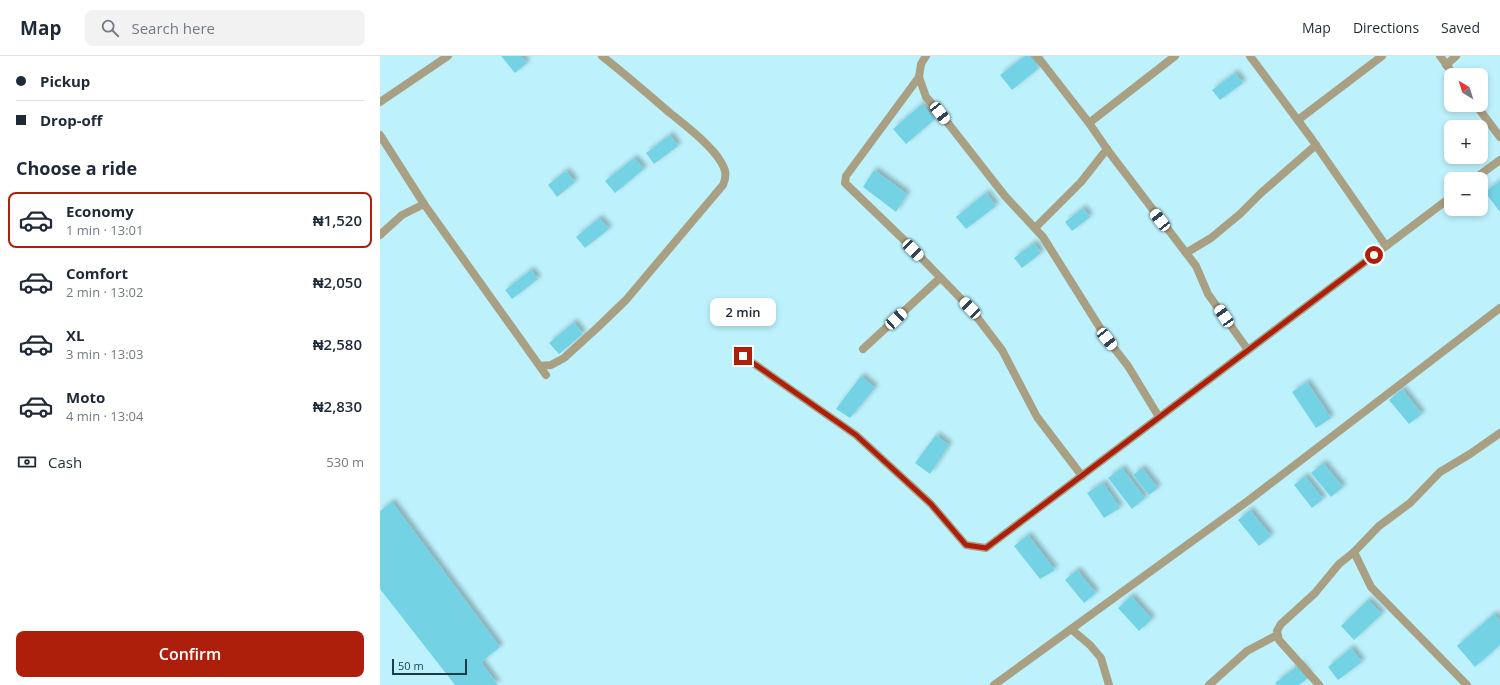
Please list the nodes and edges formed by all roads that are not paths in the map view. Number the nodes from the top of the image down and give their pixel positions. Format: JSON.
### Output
{"nodes":[{"id":1,"x":448,"y":56,"type":"edge"},
{"id":2,"x":602,"y":56,"type":"edge"},
{"id":3,"x":926,"y":56,"type":"edge"},
{"id":4,"x":1037,"y":56,"type":"edge"},
{"id":5,"x":1175,"y":56,"type":"edge"},
{"id":6,"x":1250,"y":56,"type":"edge"},
{"id":7,"x":1382,"y":56,"type":"edge"},
{"id":8,"x":1440,"y":56,"type":"edge"},
{"id":9,"x":1456,"y":56,"type":"edge"},
{"id":10,"x":1446,"y":65,"type":"junction"},
{"id":11,"x":1448,"y":68,"type":"edge"},
{"id":12,"x":918,"y":77,"type":"junction"},
{"id":13,"x":380,"y":102,"type":"edge"},
{"id":14,"x":1481,"y":112,"type":"edge"},
{"id":15,"x":1298,"y":120,"type":"junction"},
{"id":16,"x":1089,"y":123,"type":"junction"},
{"id":17,"x":380,"y":135,"type":"edge"},
{"id":18,"x":1500,"y":137,"type":"edge"},
{"id":19,"x":1316,"y":145,"type":"junction"},
{"id":20,"x":1107,"y":149,"type":"junction"},
{"id":21,"x":1500,"y":160,"type":"edge"},
{"id":22,"x":1484,"y":172,"type":"edge"},
{"id":23,"x":1444,"y":202,"type":"edge"},
{"id":24,"x":424,"y":204,"type":"junction"},
{"id":25,"x":1035,"y":228,"type":"junction"},
{"id":26,"x":380,"y":235,"type":"edge"},
{"id":27,"x":1386,"y":246,"type":"junction"},
{"id":28,"x":1186,"y":254,"type":"junction"},
{"id":29,"x":940,"y":278,"type":"junction"},
{"id":30,"x":1500,"y":308,"type":"edge"},
{"id":31,"x":864,"y":350,"type":"dead end"},
{"id":32,"x":1248,"y":350,"type":"junction"},
{"id":33,"x":743,"y":356,"type":"dead end"},
{"id":34,"x":540,"y":366,"type":"junction"},
{"id":35,"x":546,"y":375,"type":"dead end"},
{"id":36,"x":1159,"y":417,"type":"junction"},
{"id":37,"x":1500,"y":433,"type":"edge"},
{"id":38,"x":1082,"y":476,"type":"junction"},
{"id":39,"x":1354,"y":552,"type":"junction"},
{"id":40,"x":1071,"y":629,"type":"junction"},
{"id":41,"x":1277,"y":634,"type":"junction"},
{"id":42,"x":994,"y":685,"type":"edge"},
{"id":43,"x":1109,"y":685,"type":"edge"},
{"id":44,"x":1209,"y":685,"type":"edge"},
{"id":45,"x":1319,"y":685,"type":"edge"},
{"id":46,"x":1466,"y":685,"type":"edge"}],
"edges":[{"from":1,"to":13,"type":"street"},
{"from":2,"to":34,"type":"street"},
{"from":3,"to":12,"type":"street"},
{"from":4,"to":16,"type":"street"},
{"from":5,"to":16,"type":"street"},
{"from":6,"to":15,"type":"street"},
{"from":7,"to":15,"type":"street"},
{"from":8,"to":10,"type":"street"},
{"from":9,"to":10,"type":"street"},
{"from":10,"to":11,"type":"street"},
{"from":12,"to":25,"type":"street"},
{"from":12,"to":29,"type":"street"},
{"from":14,"to":18,"type":"street"},
{"from":15,"to":19,"type":"street"},
{"from":16,"to":20,"type":"street"},
{"from":17,"to":24,"type":"street"},
{"from":19,"to":27,"type":"street"},
{"from":19,"to":28,"type":"street"},
{"from":20,"to":25,"type":"street"},
{"from":20,"to":28,"type":"street"},
{"from":21,"to":22,"type":"street"},
{"from":23,"to":27,"type":"street"},
{"from":24,"to":26,"type":"street"},
{"from":24,"to":34,"type":"street"},
{"from":25,"to":36,"type":"street"},
{"from":27,"to":32,"type":"street"},
{"from":28,"to":32,"type":"street"},
{"from":29,"to":31,"type":"street"},
{"from":29,"to":38,"type":"street"},
{"from":30,"to":40,"type":"street"},
{"from":32,"to":36,"type":"street"},
{"from":33,"to":38,"type":"street"},
{"from":34,"to":35,"type":"street"},
{"from":36,"to":38,"type":"street"},
{"from":37,"to":39,"type":"street"},
{"from":39,"to":41,"type":"street"},
{"from":39,"to":46,"type":"street"},
{"from":40,"to":42,"type":"street"},
{"from":40,"to":43,"type":"street"},
{"from":41,"to":44,"type":"street"},
{"from":41,"to":45,"type":"street"}]}
